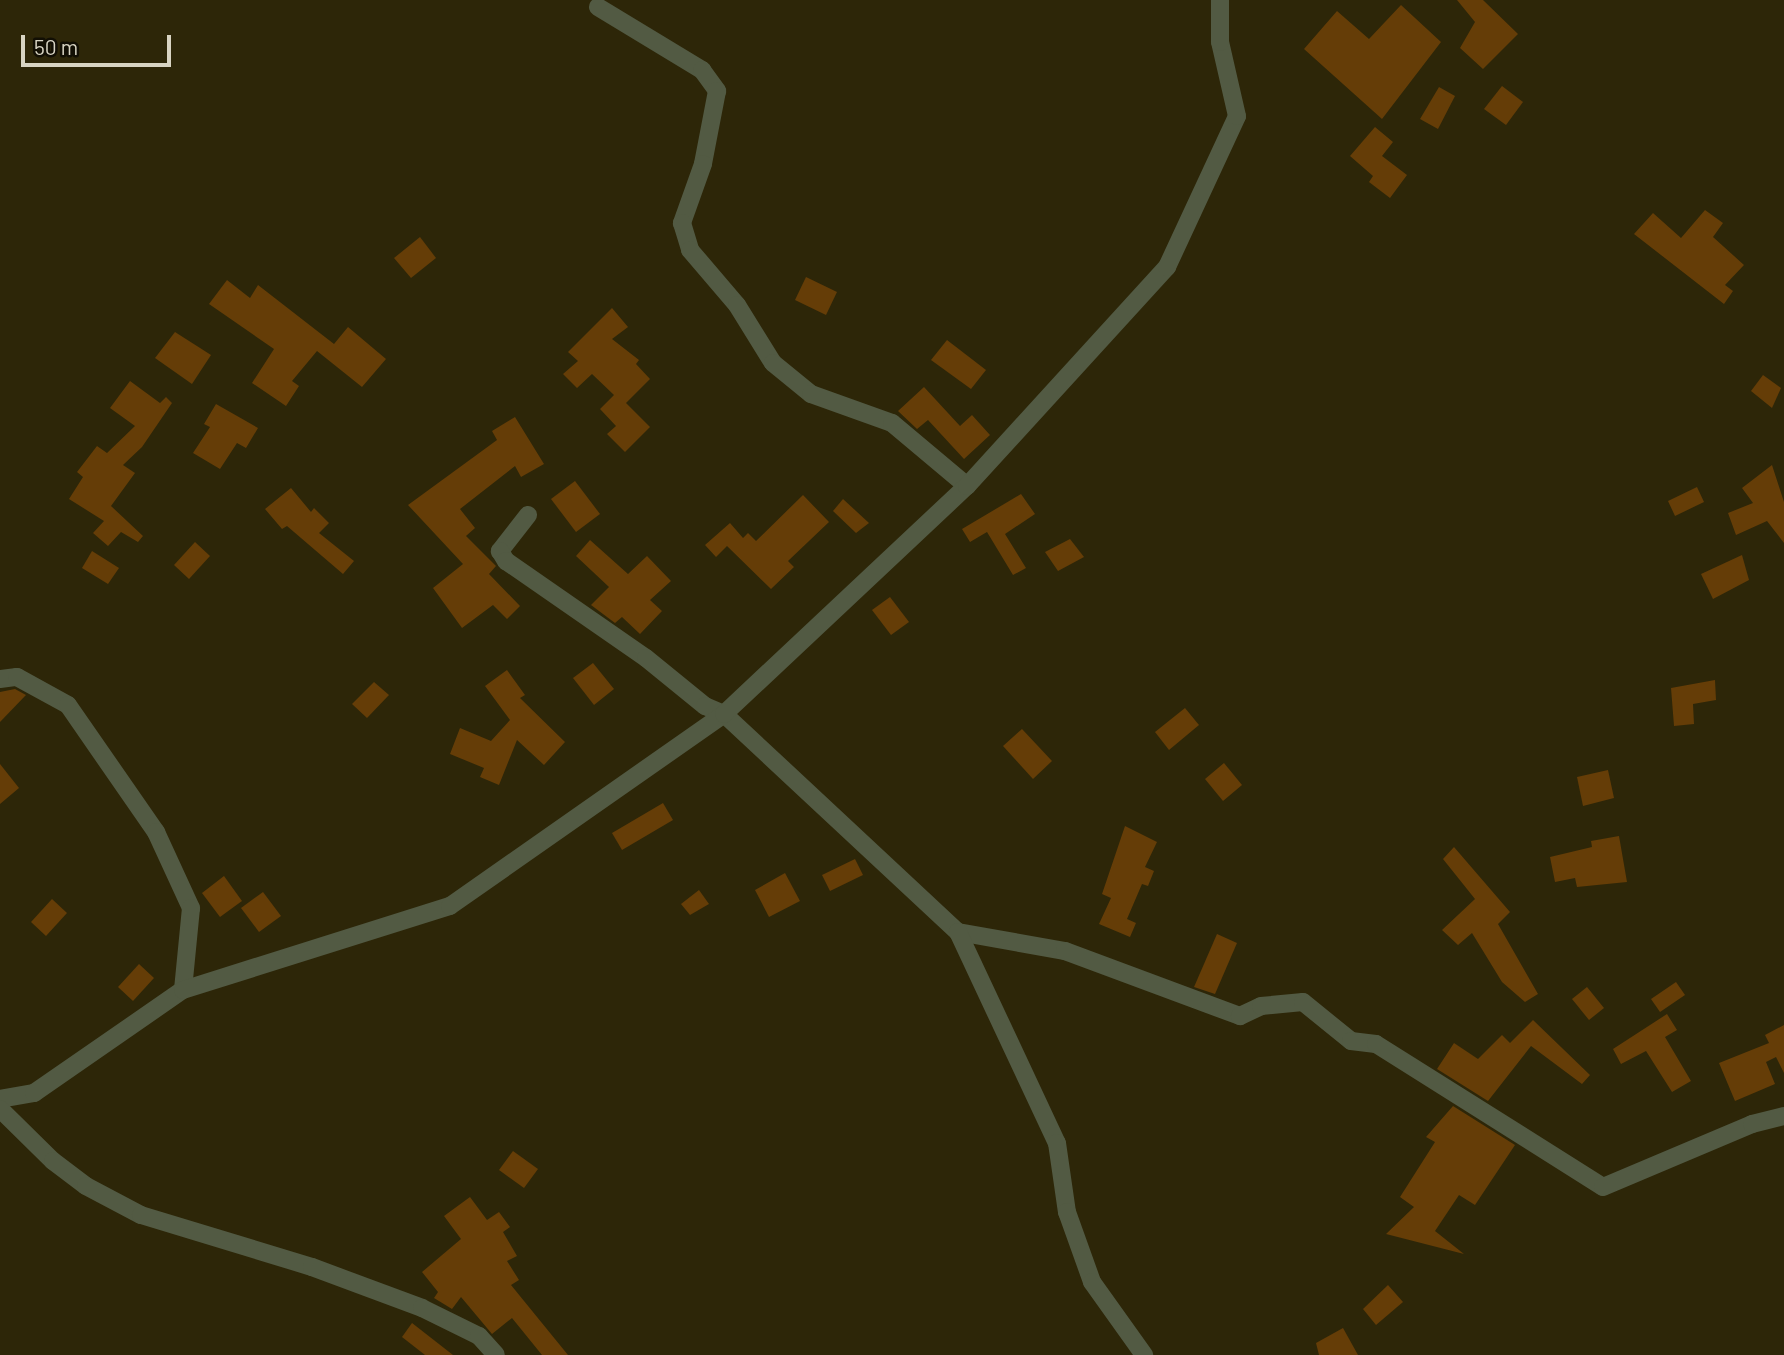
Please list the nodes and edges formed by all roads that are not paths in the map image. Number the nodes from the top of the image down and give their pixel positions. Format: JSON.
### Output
{"nodes":[{"id":1,"x":1220,"y":0,"type":"edge"},
{"id":2,"x":598,"y":7,"type":"dead end"},
{"id":3,"x":967,"y":485,"type":"junction"},
{"id":4,"x":528,"y":515,"type":"dead end"},
{"id":5,"x":0,"y":679,"type":"edge"},
{"id":6,"x":724,"y":714,"type":"junction"},
{"id":7,"x":958,"y":932,"type":"junction"},
{"id":8,"x":183,"y":990,"type":"junction"},
{"id":9,"x":0,"y":1099,"type":"edge"},
{"id":10,"x":0,"y":1109,"type":"edge"},
{"id":11,"x":1784,"y":1116,"type":"edge"},
{"id":12,"x":496,"y":1355,"type":"edge"},
{"id":13,"x":1144,"y":1355,"type":"edge"}],
"edges":[{"from":1,"to":3,"type":"street"},
{"from":2,"to":3,"type":"street"},
{"from":3,"to":6,"type":"street"},
{"from":4,"to":6,"type":"street"},
{"from":5,"to":8,"type":"street"},
{"from":6,"to":7,"type":"street"},
{"from":6,"to":8,"type":"street"},
{"from":7,"to":11,"type":"street"},
{"from":7,"to":13,"type":"street"},
{"from":8,"to":9,"type":"street"},
{"from":10,"to":12,"type":"street"}]}
